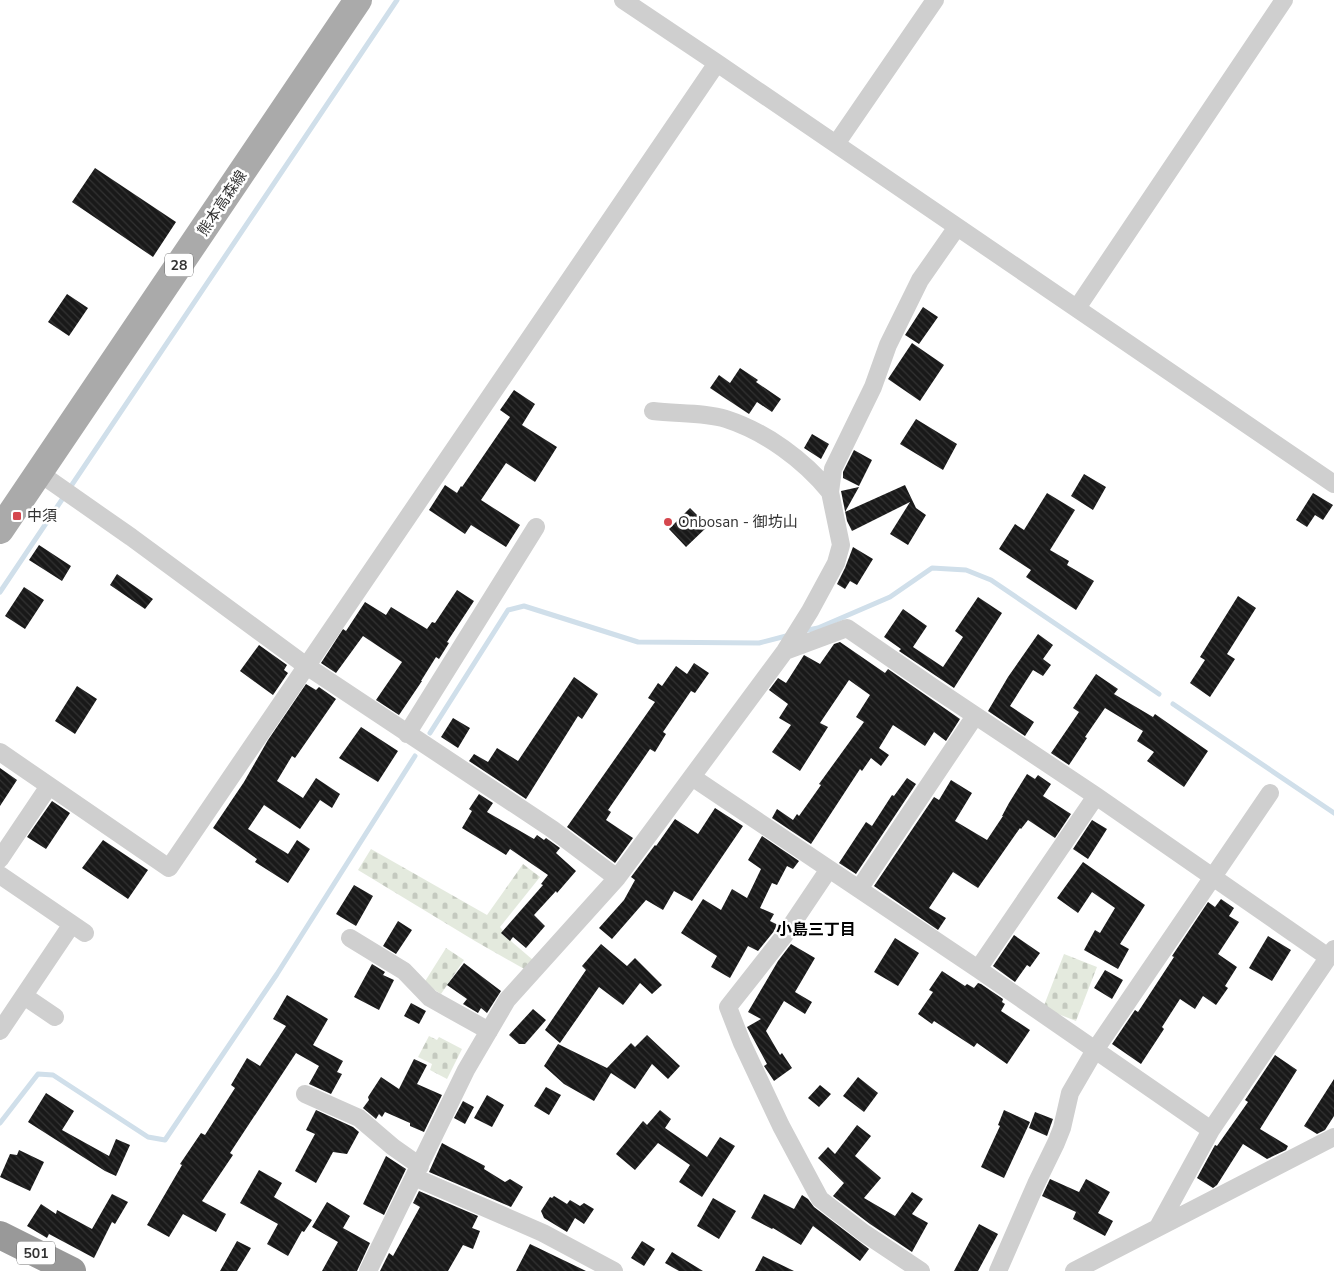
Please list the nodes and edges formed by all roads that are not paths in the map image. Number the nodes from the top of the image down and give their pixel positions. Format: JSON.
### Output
{"nodes":[{"id":1,"x":358,"y":0,"type":"edge"},
{"id":2,"x":623,"y":0,"type":"edge"},
{"id":3,"x":935,"y":0,"type":"edge"},
{"id":4,"x":1284,"y":0,"type":"edge"},
{"id":5,"x":718,"y":63,"type":"junction"},
{"id":6,"x":836,"y":144,"type":"junction"},
{"id":7,"x":957,"y":227,"type":"junction"},
{"id":8,"x":1077,"y":308,"type":"junction"},
{"id":9,"x":653,"y":411,"type":"dead end"},
{"id":10,"x":38,"y":472,"type":"junction"},
{"id":11,"x":1334,"y":484,"type":"edge"},
{"id":12,"x":830,"y":492,"type":"junction"},
{"id":13,"x":536,"y":527,"type":"dead end"},
{"id":14,"x":0,"y":530,"type":"edge"},
{"id":15,"x":785,"y":651,"type":"junction"},
{"id":16,"x":305,"y":665,"type":"junction"},
{"id":17,"x":975,"y":716,"type":"junction"},
{"id":18,"x":407,"y":734,"type":"junction"},
{"id":19,"x":0,"y":752,"type":"edge"},
{"id":20,"x":692,"y":777,"type":"junction"},
{"id":21,"x":49,"y":786,"type":"junction"},
{"id":22,"x":1270,"y":793,"type":"dead end"},
{"id":23,"x":1096,"y":796,"type":"junction"},
{"id":24,"x":0,"y":858,"type":"edge"},
{"id":25,"x":828,"y":869,"type":"junction"},
{"id":26,"x":0,"y":875,"type":"edge"},
{"id":27,"x":1213,"y":877,"type":"junction"},
{"id":28,"x":617,"y":878,"type":"junction"},
{"id":29,"x":859,"y":889,"type":"junction"},
{"id":30,"x":350,"y":938,"type":"dead end"},
{"id":31,"x":1331,"y":953,"type":"edge"},
{"id":32,"x":978,"y":969,"type":"junction"},
{"id":33,"x":24,"y":996,"type":"junction"},
{"id":34,"x":55,"y":1017,"type":"dead end"},
{"id":35,"x":0,"y":1031,"type":"edge"},
{"id":36,"x":489,"y":1031,"type":"junction"},
{"id":37,"x":1095,"y":1050,"type":"junction"},
{"id":38,"x":305,"y":1094,"type":"dead end"},
{"id":39,"x":1211,"y":1130,"type":"junction"},
{"id":40,"x":1334,"y":1138,"type":"edge"},
{"id":41,"x":417,"y":1172,"type":"junction"},
{"id":42,"x":1158,"y":1227,"type":"junction"},
{"id":43,"x":0,"y":1235,"type":"edge"},
{"id":44,"x":72,"y":1271,"type":"edge"},
{"id":45,"x":368,"y":1271,"type":"edge"},
{"id":46,"x":614,"y":1271,"type":"edge"},
{"id":47,"x":921,"y":1271,"type":"edge"},
{"id":48,"x":998,"y":1271,"type":"edge"},
{"id":49,"x":1074,"y":1271,"type":"edge"}],
"edges":[{"from":1,"to":10,"type":"main road","name":"熊本高森線","number":"28"},
{"from":2,"to":5,"type":"street"},
{"from":3,"to":6,"type":"street"},
{"from":4,"to":8,"type":"street"},
{"from":5,"to":6,"type":"street"},
{"from":5,"to":16,"type":"street"},
{"from":6,"to":7,"type":"street"},
{"from":7,"to":8,"type":"street"},
{"from":7,"to":12,"type":"street"},
{"from":8,"to":11,"type":"street"},
{"from":9,"to":12,"type":"street"},
{"from":10,"to":14,"type":"main road","name":"熊本高森線","number":"28"},
{"from":10,"to":16,"type":"street"},
{"from":12,"to":15,"type":"street"},
{"from":13,"to":18,"type":"street"},
{"from":15,"to":17,"type":"street"},
{"from":15,"to":20,"type":"street"},
{"from":16,"to":18,"type":"street"},
{"from":16,"to":21,"type":"street"},
{"from":17,"to":23,"type":"street"},
{"from":17,"to":29,"type":"street"},
{"from":18,"to":28,"type":"street"},
{"from":19,"to":21,"type":"street"},
{"from":20,"to":25,"type":"street"},
{"from":20,"to":28,"type":"street"},
{"from":21,"to":24,"type":"street"},
{"from":22,"to":27,"type":"street"},
{"from":23,"to":27,"type":"street"},
{"from":23,"to":32,"type":"street"},
{"from":25,"to":29,"type":"street"},
{"from":25,"to":47,"type":"street"},
{"from":26,"to":33,"type":"street"},
{"from":27,"to":31,"type":"street"},
{"from":27,"to":37,"type":"street"},
{"from":28,"to":36,"type":"street"},
{"from":29,"to":32,"type":"street"},
{"from":30,"to":36,"type":"street"},
{"from":31,"to":39,"type":"street"},
{"from":32,"to":37,"type":"street"},
{"from":33,"to":34,"type":"street"},
{"from":33,"to":35,"type":"street"},
{"from":36,"to":41,"type":"street"},
{"from":37,"to":39,"type":"street"},
{"from":37,"to":48,"type":"street"},
{"from":38,"to":41,"type":"street"},
{"from":39,"to":42,"type":"street"},
{"from":40,"to":42,"type":"street"},
{"from":41,"to":45,"type":"street"},
{"from":41,"to":46,"type":"street"},
{"from":42,"to":49,"type":"street"},
{"from":43,"to":44,"type":"highway","number":"501"}]}
